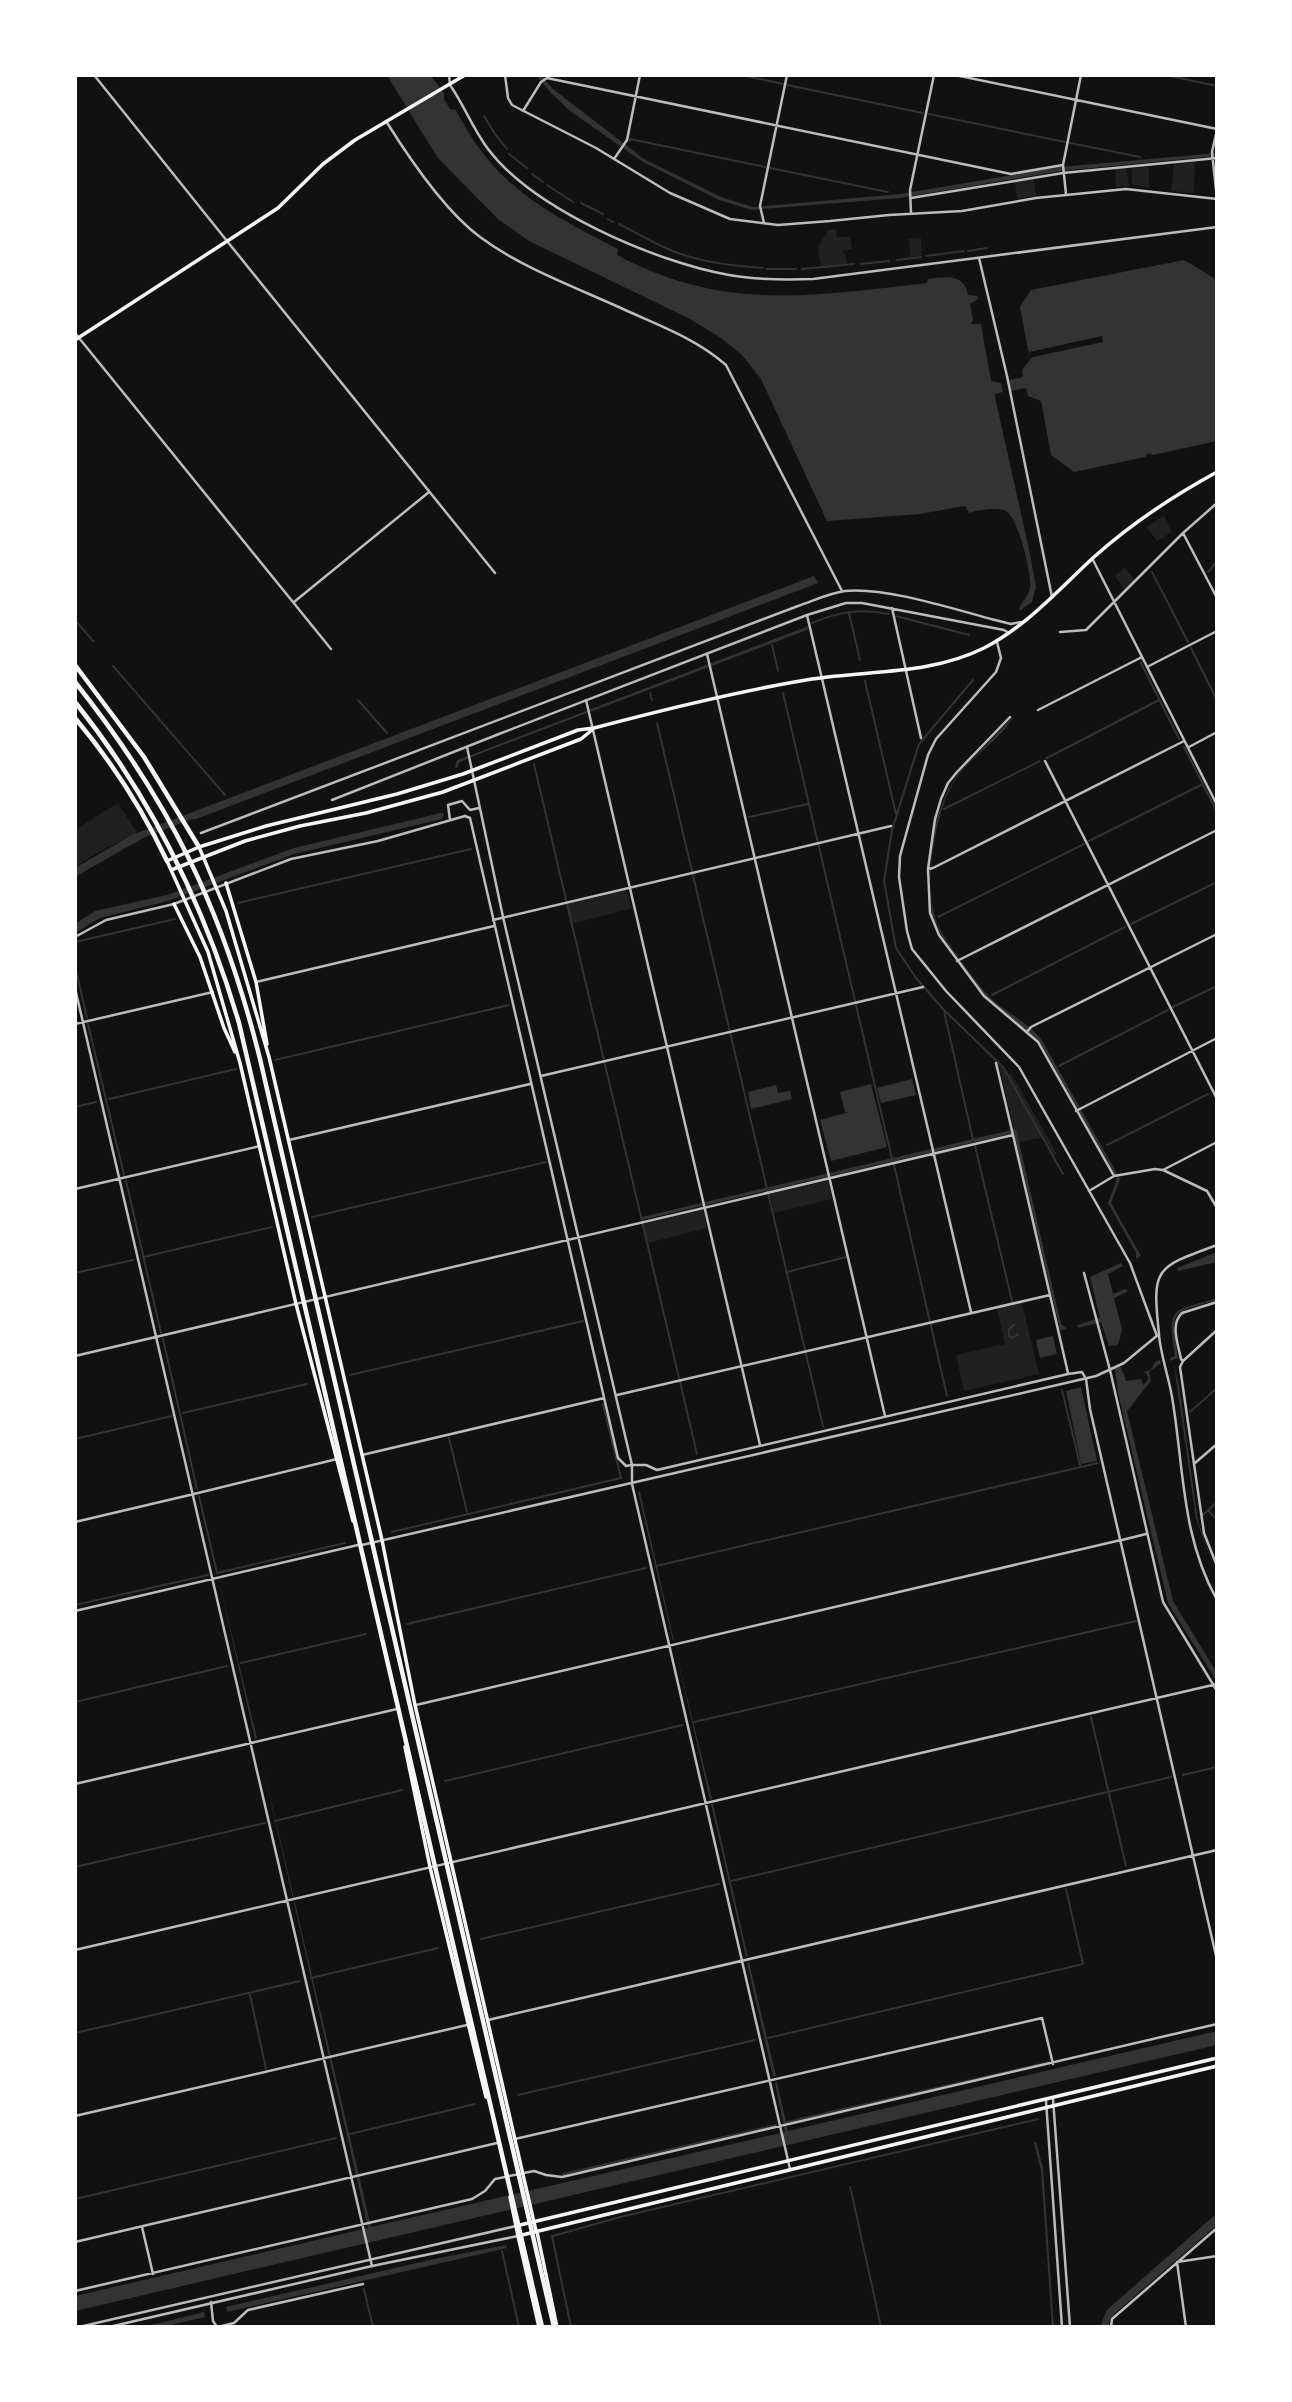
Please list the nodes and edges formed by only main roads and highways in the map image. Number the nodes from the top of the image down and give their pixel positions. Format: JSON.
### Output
{"nodes":[{"id":1,"x":465,"y":75,"type":"edge"},
{"id":2,"x":76,"y":337,"type":"edge"},
{"id":3,"x":1217,"y":472,"type":"edge"},
{"id":4,"x":75,"y":665,"type":"edge"},
{"id":5,"x":75,"y":682,"type":"edge"},
{"id":6,"x":75,"y":702,"type":"edge"},
{"id":7,"x":75,"y":718,"type":"edge"},
{"id":8,"x":594,"y":729,"type":"junction"},
{"id":9,"x":199,"y":847,"type":"junction"},
{"id":10,"x":203,"y":856,"type":"junction"},
{"id":11,"x":167,"y":860,"type":"junction"},
{"id":12,"x":171,"y":870,"type":"junction"},
{"id":13,"x":226,"y":883,"type":"road end"},
{"id":14,"x":174,"y":904,"type":"road end"},
{"id":15,"x":269,"y":1057,"type":"junction"},
{"id":16,"x":240,"y":1063,"type":"junction"},
{"id":17,"x":1217,"y":2058,"type":"edge"},
{"id":18,"x":1217,"y":2066,"type":"edge"},
{"id":19,"x":535,"y":2222,"type":"junction"},
{"id":20,"x":516,"y":2226,"type":"junction"},
{"id":21,"x":537,"y":2232,"type":"junction"},
{"id":22,"x":518,"y":2236,"type":"junction"},
{"id":23,"x":540,"y":2327,"type":"edge"},
{"id":24,"x":556,"y":2327,"type":"edge"}],
"edges":[{"from":1,"to":2,"type":"main road"},
{"from":3,"to":8,"type":"main road"},
{"from":4,"to":9,"type":"highway"},
{"from":5,"to":24,"type":"highway"},
{"from":6,"to":23,"type":"highway"},
{"from":7,"to":11,"type":"highway"},
{"from":8,"to":9,"type":"main road"},
{"from":8,"to":10,"type":"main road"},
{"from":9,"to":10,"type":"main road"},
{"from":9,"to":11,"type":"main road"},
{"from":10,"to":12,"type":"main road"},
{"from":10,"to":15,"type":"main road"},
{"from":11,"to":12,"type":"main road"},
{"from":12,"to":16,"type":"main road"},
{"from":13,"to":15,"type":"main road"},
{"from":14,"to":16,"type":"main road"},
{"from":15,"to":19,"type":"main road"},
{"from":16,"to":20,"type":"main road"},
{"from":17,"to":19,"type":"main road"},
{"from":18,"to":21,"type":"main road"},
{"from":19,"to":20,"type":"main road"},
{"from":19,"to":21,"type":"main road"},
{"from":20,"to":22,"type":"main road"},
{"from":21,"to":22,"type":"main road"},
{"from":21,"to":24,"type":"main road"},
{"from":22,"to":23,"type":"main road"}]}
